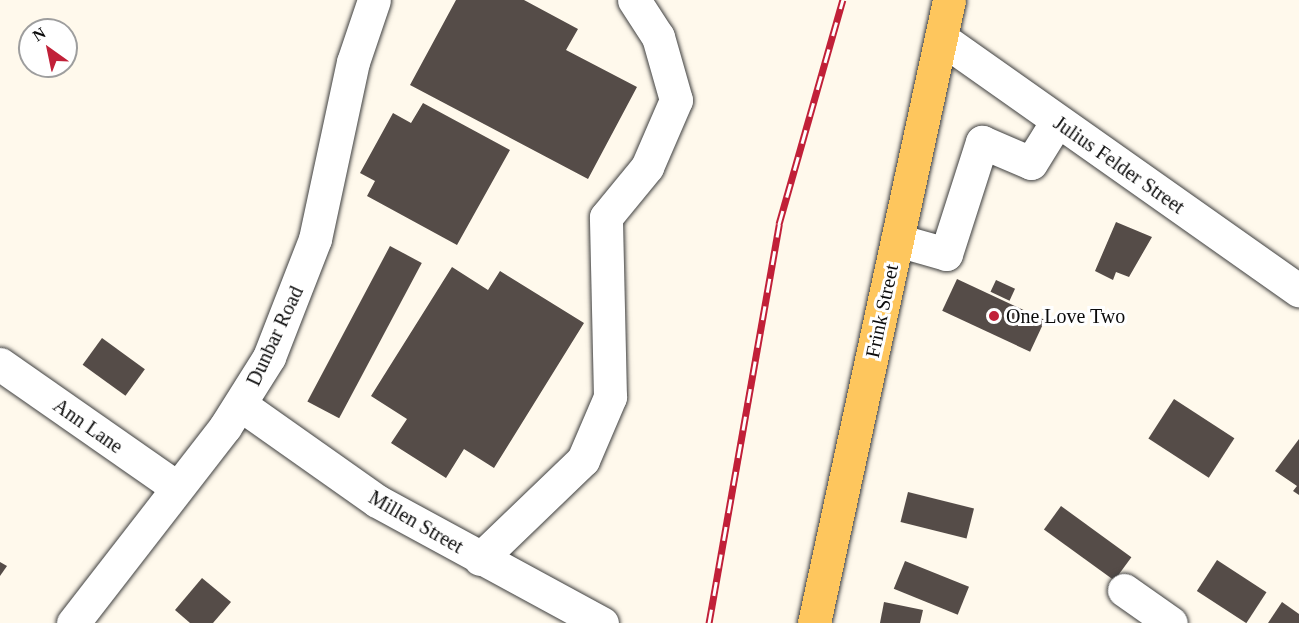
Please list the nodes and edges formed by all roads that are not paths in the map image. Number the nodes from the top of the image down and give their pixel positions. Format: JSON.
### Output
{"nodes":[{"id":1,"x":374,"y":0,"type":"edge"},
{"id":2,"x":634,"y":0,"type":"edge"},
{"id":3,"x":949,"y":0,"type":"edge"},
{"id":4,"x":941,"y":38,"type":"junction"},
{"id":5,"x":1057,"y":121,"type":"junction"},
{"id":6,"x":897,"y":240,"type":"junction"},
{"id":7,"x":1299,"y":291,"type":"edge"},
{"id":8,"x":0,"y":364,"type":"edge"},
{"id":9,"x":240,"y":405,"type":"junction"},
{"id":10,"x":176,"y":487,"type":"junction"},
{"id":11,"x":480,"y":559,"type":"junction"},
{"id":12,"x":1124,"y":590,"type":"dead end"},
{"id":13,"x":73,"y":623,"type":"edge"},
{"id":14,"x":602,"y":623,"type":"edge"},
{"id":15,"x":814,"y":623,"type":"edge"},
{"id":16,"x":1171,"y":623,"type":"edge"}],
"edges":[{"from":1,"to":9,"type":"street","name":"Dunbar Road"},
{"from":2,"to":11,"type":"street"},
{"from":3,"to":4,"type":"main road","name":"Frink Street"},
{"from":4,"to":5,"type":"street","name":"Julius Felder Street"},
{"from":4,"to":6,"type":"main road","name":"Frink Street"},
{"from":5,"to":6,"type":"street"},
{"from":5,"to":7,"type":"street","name":"Julius Felder Street"},
{"from":6,"to":15,"type":"main road","name":"Frink Street"},
{"from":8,"to":10,"type":"street","name":"Ann Lane"},
{"from":9,"to":10,"type":"street","name":"Dunbar Road"},
{"from":9,"to":11,"type":"street","name":"Millen Street"},
{"from":10,"to":13,"type":"street","name":"Dunbar Road"},
{"from":11,"to":14,"type":"street","name":"Millen Street"},
{"from":12,"to":16,"type":"street"}]}
